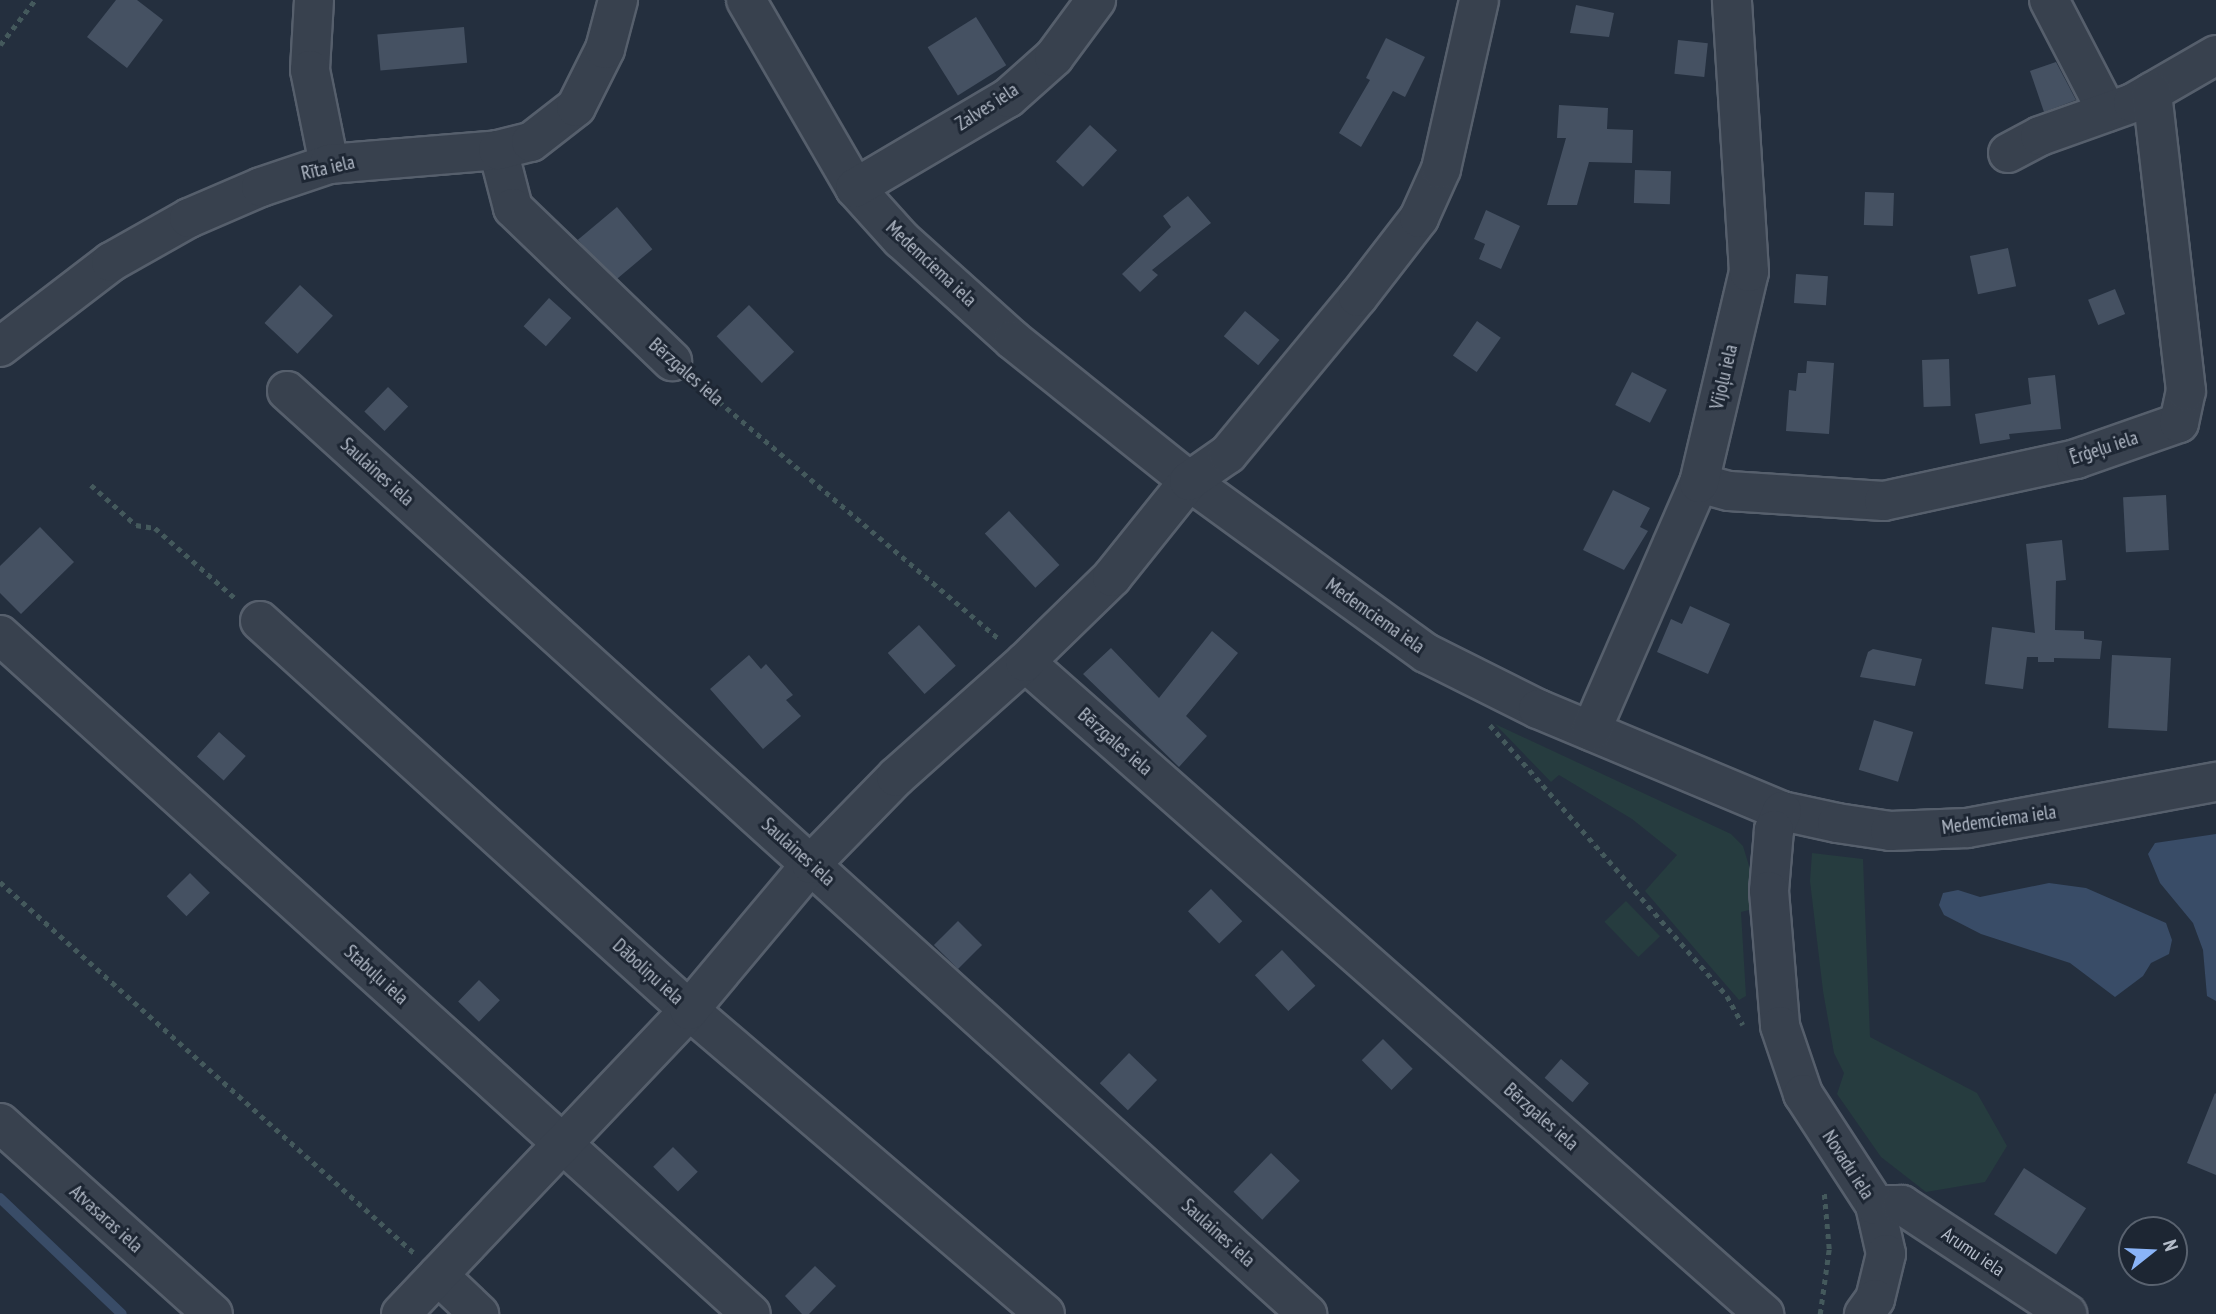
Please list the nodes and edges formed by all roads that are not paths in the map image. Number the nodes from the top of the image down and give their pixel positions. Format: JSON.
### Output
{"nodes":[{"id":1,"x":314,"y":0,"type":"edge"},
{"id":2,"x":618,"y":0,"type":"edge"},
{"id":3,"x":746,"y":0,"type":"edge"},
{"id":4,"x":1096,"y":0,"type":"edge"},
{"id":5,"x":1479,"y":0,"type":"edge"},
{"id":6,"x":1732,"y":0,"type":"edge"},
{"id":7,"x":2049,"y":0,"type":"edge"},
{"id":8,"x":2216,"y":55,"type":"edge"},
{"id":9,"x":2152,"y":92,"type":"junction"},
{"id":10,"x":2107,"y":112,"type":"junction"},
{"id":11,"x":498,"y":150,"type":"junction"},
{"id":12,"x":2008,"y":153,"type":"dead end"},
{"id":13,"x":328,"y":164,"type":"junction"},
{"id":14,"x":855,"y":188,"type":"junction"},
{"id":15,"x":0,"y":347,"type":"edge"},
{"id":16,"x":672,"y":361,"type":"road end"},
{"id":17,"x":287,"y":391,"type":"dead end"},
{"id":18,"x":1189,"y":481,"type":"junction"},
{"id":19,"x":1699,"y":483,"type":"junction"},
{"id":20,"x":260,"y":621,"type":"road end"},
{"id":21,"x":0,"y":635,"type":"edge"},
{"id":22,"x":1025,"y":662,"type":"junction"},
{"id":23,"x":1591,"y":732,"type":"junction"},
{"id":24,"x":2216,"y":782,"type":"edge"},
{"id":25,"x":1782,"y":811,"type":"junction"},
{"id":26,"x":811,"y":864,"type":"junction"},
{"id":27,"x":689,"y":1010,"type":"junction"},
{"id":28,"x":0,"y":1123,"type":"edge"},
{"id":29,"x":562,"y":1143,"type":"junction"},
{"id":30,"x":1875,"y":1205,"type":"junction"},
{"id":31,"x":438,"y":1275,"type":"junction"},
{"id":32,"x":213,"y":1314,"type":"edge"},
{"id":33,"x":401,"y":1314,"type":"edge"},
{"id":34,"x":479,"y":1314,"type":"edge"},
{"id":35,"x":751,"y":1314,"type":"edge"},
{"id":36,"x":1045,"y":1314,"type":"edge"},
{"id":37,"x":1307,"y":1314,"type":"edge"},
{"id":38,"x":1764,"y":1314,"type":"edge"},
{"id":39,"x":1864,"y":1314,"type":"edge"},
{"id":40,"x":2067,"y":1314,"type":"edge"}],
"edges":[{"from":1,"to":13,"type":"street"},
{"from":2,"to":11,"type":"street","name":"Rīta iela"},
{"from":3,"to":14,"type":"street","name":"Medemciema iela"},
{"from":4,"to":14,"type":"street","name":"Zalves iela"},
{"from":5,"to":18,"type":"street"},
{"from":6,"to":19,"type":"street","name":"Vijoļu iela"},
{"from":7,"to":10,"type":"street"},
{"from":8,"to":9,"type":"street"},
{"from":9,"to":10,"type":"street"},
{"from":9,"to":19,"type":"street","name":"Ērģeļu iela"},
{"from":10,"to":12,"type":"street"},
{"from":11,"to":13,"type":"street","name":"Rīta iela"},
{"from":11,"to":16,"type":"street","name":"Bērzgales iela"},
{"from":13,"to":15,"type":"street","name":"Rīta iela"},
{"from":14,"to":18,"type":"street","name":"Medemciema iela"},
{"from":17,"to":26,"type":"street","name":"Saulaines iela"},
{"from":18,"to":22,"type":"street"},
{"from":18,"to":23,"type":"street","name":"Medemciema iela"},
{"from":19,"to":23,"type":"street","name":"Vijoļu iela"},
{"from":20,"to":27,"type":"street","name":"Dāboliņu iela"},
{"from":21,"to":29,"type":"street","name":"Stabuļu iela"},
{"from":22,"to":26,"type":"street"},
{"from":22,"to":38,"type":"street","name":"Bērzgales iela"},
{"from":23,"to":25,"type":"street","name":"Medemciema iela"},
{"from":24,"to":25,"type":"street","name":"Medemciema iela"},
{"from":25,"to":30,"type":"street","name":"Novadu iela"},
{"from":26,"to":27,"type":"street"},
{"from":26,"to":37,"type":"street","name":"Saulaines iela"},
{"from":27,"to":29,"type":"street"},
{"from":27,"to":36,"type":"street","name":"Dāboliņu iela"},
{"from":28,"to":32,"type":"street","name":"Atvasaras iela"},
{"from":29,"to":31,"type":"street"},
{"from":29,"to":35,"type":"street","name":"Stabuļu iela"},
{"from":30,"to":39,"type":"street","name":"Novadu iela"},
{"from":30,"to":40,"type":"street","name":"Arumu iela"},
{"from":31,"to":33,"type":"street"},
{"from":31,"to":34,"type":"street"}]}
